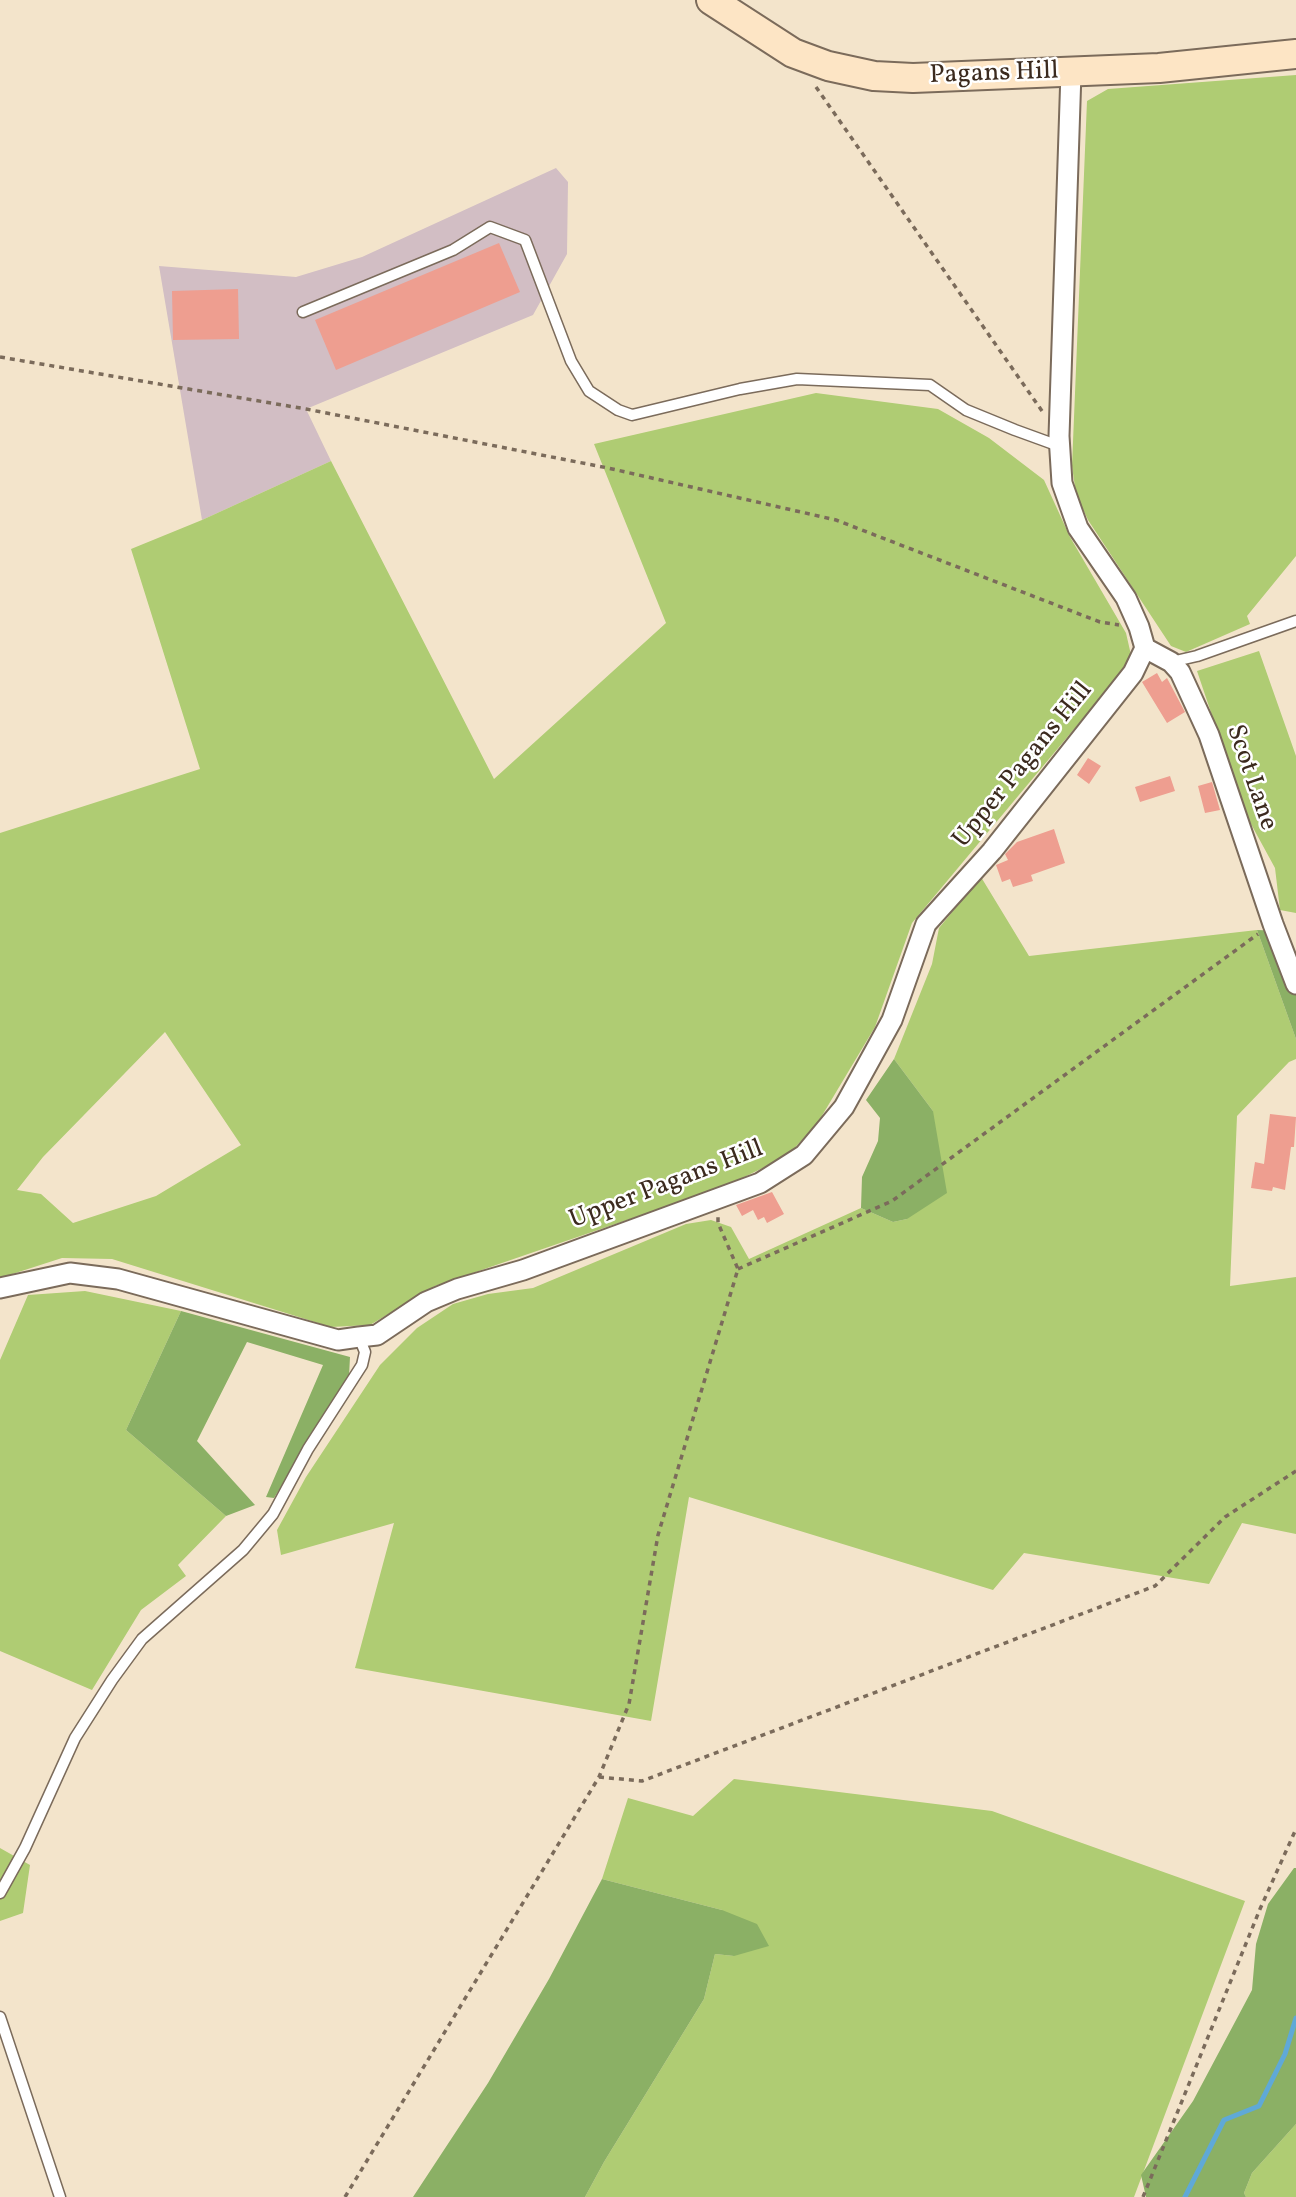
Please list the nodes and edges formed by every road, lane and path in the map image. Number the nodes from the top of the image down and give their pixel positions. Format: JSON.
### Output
{"nodes":[{"id":1,"x":711,"y":0,"type":"edge"},
{"id":2,"x":1296,"y":54,"type":"edge"},
{"id":3,"x":1071,"y":72,"type":"junction"},
{"id":4,"x":816,"y":87,"type":"dead end"},
{"id":5,"x":303,"y":312,"type":"dead end"},
{"id":6,"x":0,"y":357,"type":"edge"},
{"id":7,"x":1060,"y":441,"type":"junction"},
{"id":8,"x":1296,"y":621,"type":"edge"},
{"id":9,"x":1139,"y":627,"type":"junction"},
{"id":10,"x":1145,"y":648,"type":"junction"},
{"id":11,"x":1171,"y":662,"type":"junction"},
{"id":12,"x":1273,"y":924,"type":"junction"},
{"id":13,"x":1296,"y":984,"type":"edge"},
{"id":14,"x":719,"y":1199,"type":"junction"},
{"id":15,"x":738,"y":1269,"type":"junction"},
{"id":16,"x":0,"y":1288,"type":"edge"},
{"id":17,"x":359,"y":1337,"type":"junction"},
{"id":18,"x":1296,"y":1471,"type":"edge"},
{"id":19,"x":599,"y":1777,"type":"junction"},
{"id":20,"x":1296,"y":1829,"type":"edge"},
{"id":21,"x":0,"y":1893,"type":"edge"},
{"id":22,"x":0,"y":2017,"type":"edge"},
{"id":23,"x":60,"y":2197,"type":"edge"},
{"id":24,"x":345,"y":2197,"type":"edge"},
{"id":25,"x":1143,"y":2197,"type":"edge"}],
"edges":[{"from":1,"to":3,"type":"street","name":"Pagans Hill"},
{"from":2,"to":3,"type":"street","name":"Pagans Hill"},
{"from":3,"to":7,"type":"street"},
{"from":4,"to":7,"type":"path"},
{"from":5,"to":7,"type":"lane"},
{"from":6,"to":9,"type":"path"},
{"from":7,"to":9,"type":"street"},
{"from":8,"to":11,"type":"lane"},
{"from":9,"to":10,"type":"street"},
{"from":10,"to":11,"type":"street"},
{"from":10,"to":14,"type":"street","name":"Upper Pagans Hill"},
{"from":11,"to":12,"type":"street","name":"Scot Lane"},
{"from":12,"to":13,"type":"street","name":"Scot Lane"},
{"from":12,"to":15,"type":"path"},
{"from":14,"to":15,"type":"path"},
{"from":14,"to":17,"type":"street","name":"Upper Pagans Hill"},
{"from":15,"to":19,"type":"path"},
{"from":16,"to":17,"type":"street","name":"Upper Pagans Hill"},
{"from":17,"to":21,"type":"lane"},
{"from":18,"to":19,"type":"path"},
{"from":19,"to":24,"type":"path"},
{"from":20,"to":25,"type":"path"},
{"from":22,"to":23,"type":"lane"}]}
